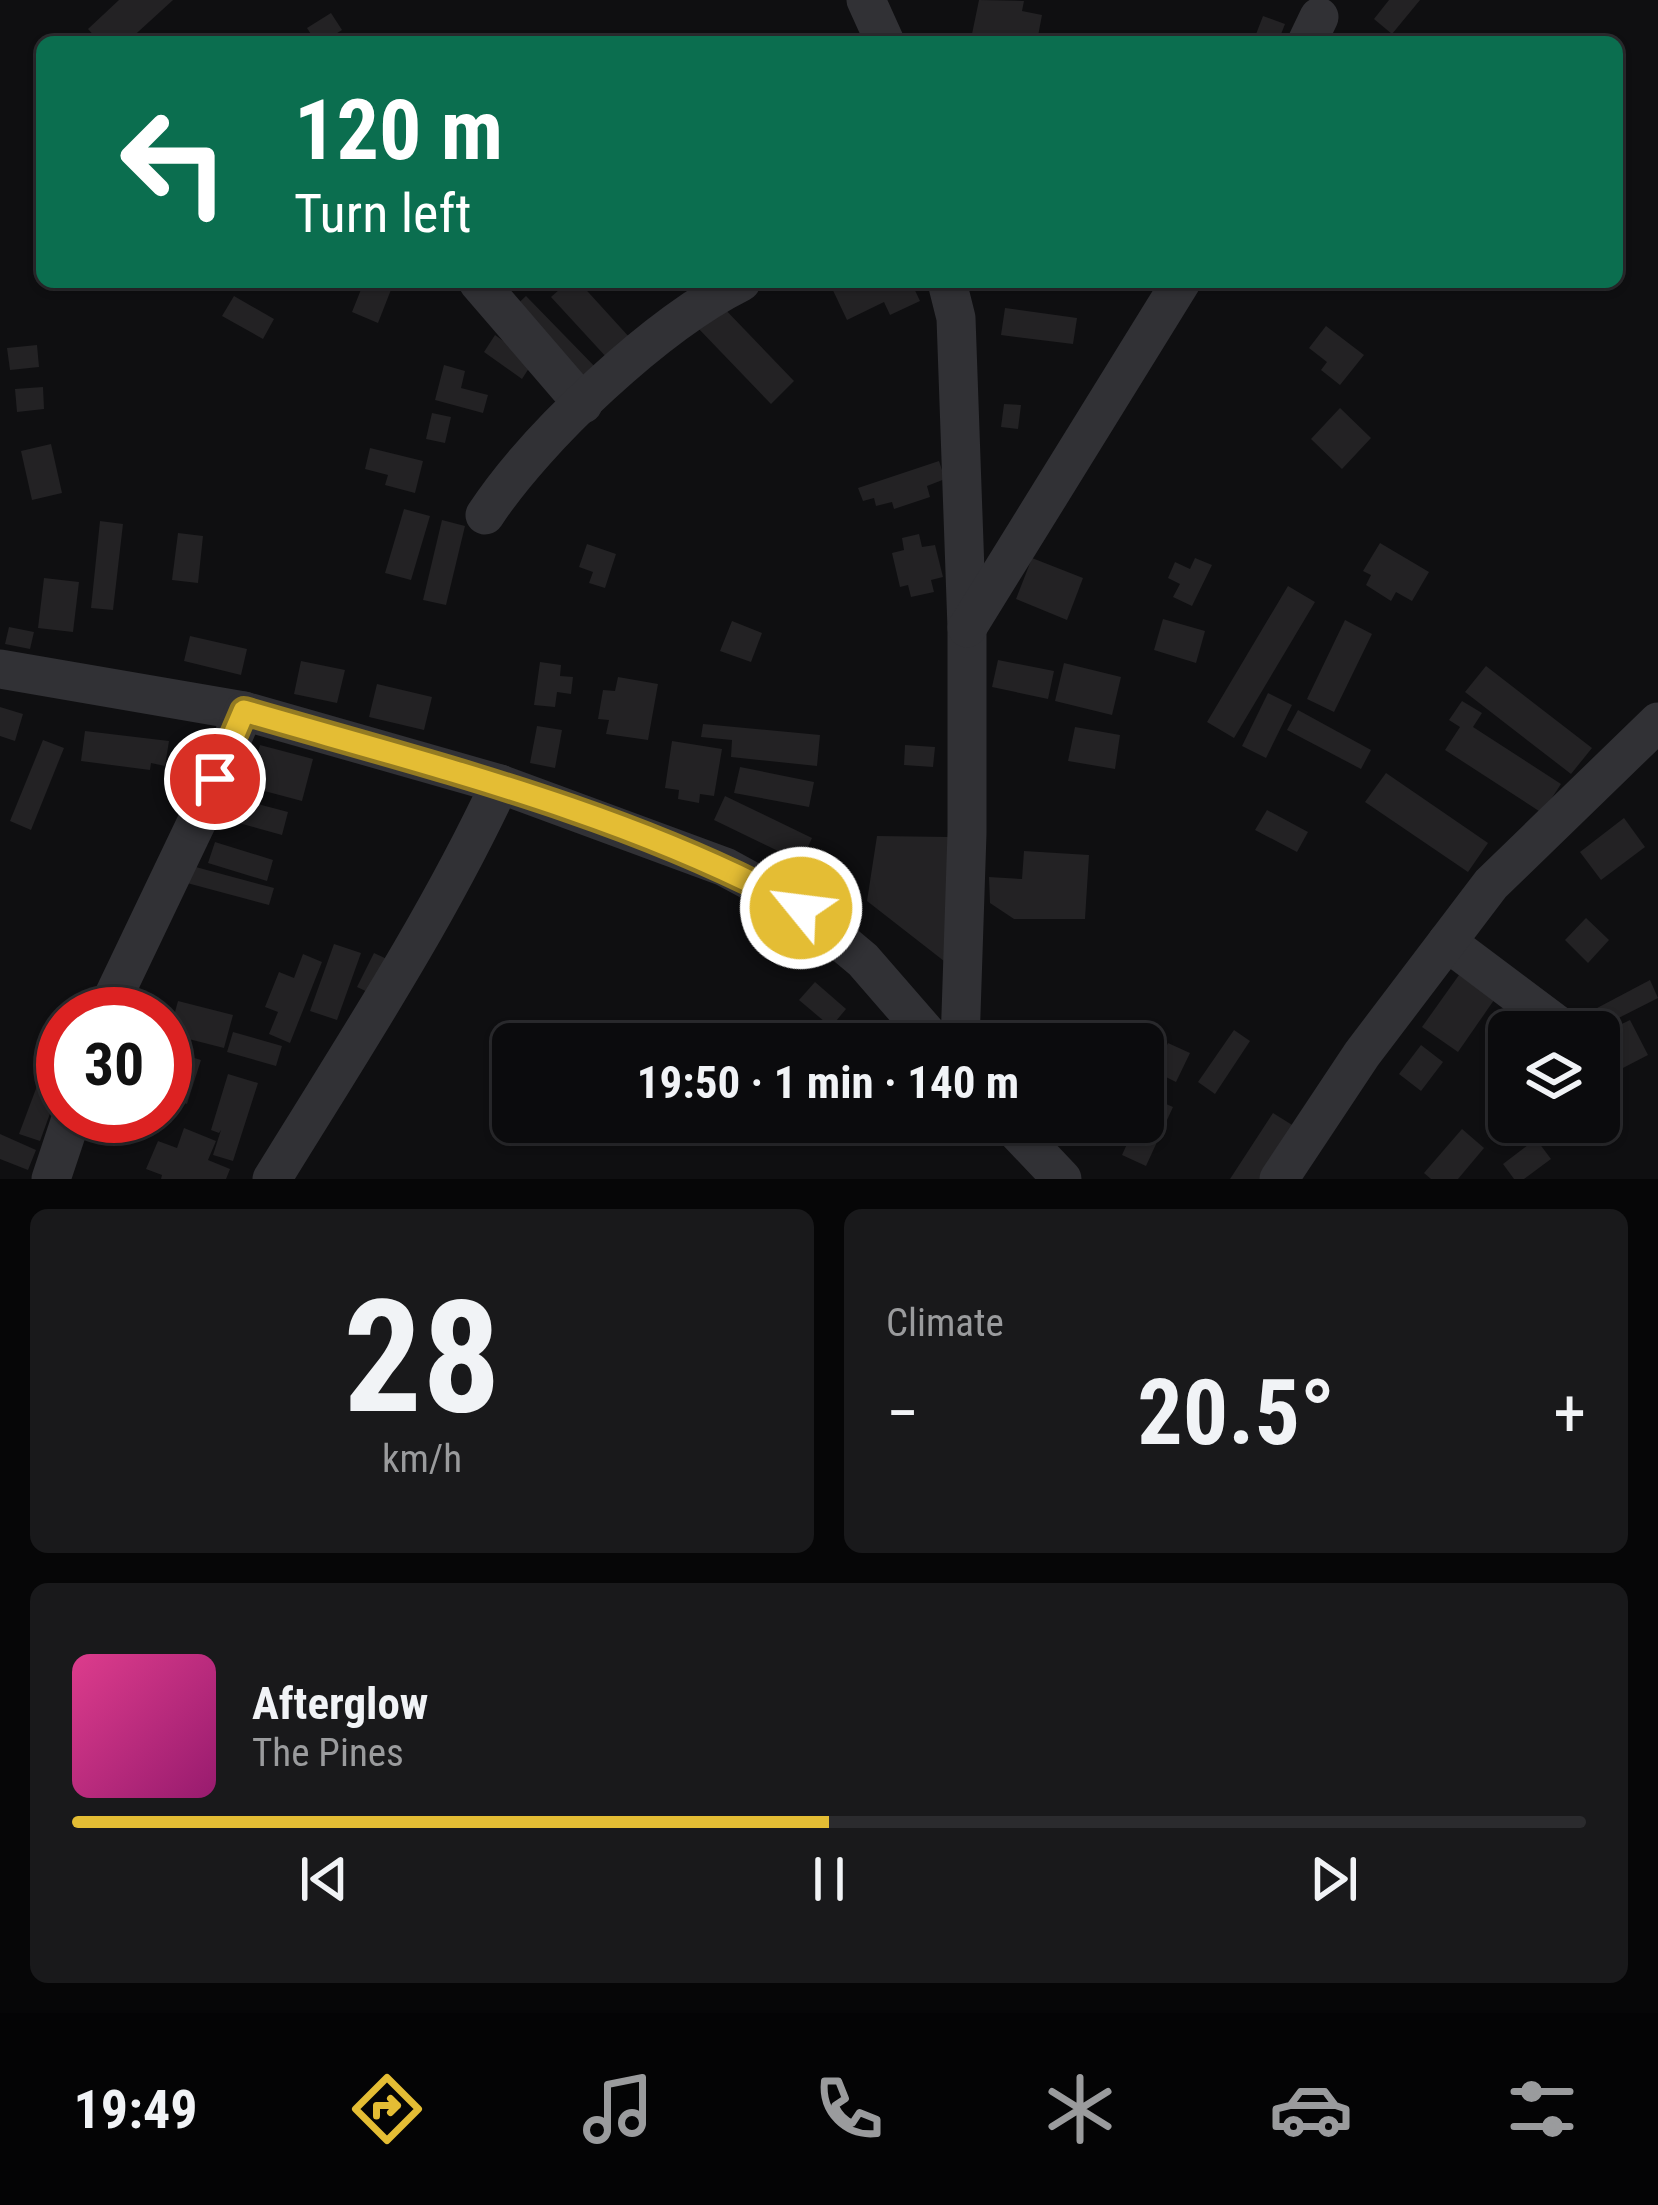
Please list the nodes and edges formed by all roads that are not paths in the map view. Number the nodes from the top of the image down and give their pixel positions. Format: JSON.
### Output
{"nodes":[{"id":1,"x":866,"y":0,"type":"edge"},
{"id":2,"x":882,"y":36,"type":"edge"},
{"id":3,"x":483,"y":288,"type":"edge"},
{"id":4,"x":731,"y":288,"type":"edge"},
{"id":5,"x":948,"y":288,"type":"edge"},
{"id":6,"x":1176,"y":288,"type":"edge"},
{"id":7,"x":583,"y":404,"type":"junction"},
{"id":8,"x":485,"y":515,"type":"dead end"},
{"id":9,"x":967,"y":628,"type":"junction"},
{"id":10,"x":0,"y":669,"type":"edge"},
{"id":11,"x":244,"y":711,"type":"junction"},
{"id":12,"x":1658,"y":722,"type":"edge"},
{"id":13,"x":500,"y":784,"type":"junction"},
{"id":14,"x":1447,"y":942,"type":"junction"},
{"id":15,"x":118,"y":987,"type":"edge"},
{"id":16,"x":1539,"y":1011,"type":"edge"},
{"id":17,"x":918,"y":1023,"type":"edge"},
{"id":18,"x":961,"y":1023,"type":"edge"},
{"id":19,"x":63,"y":1143,"type":"edge"},
{"id":20,"x":1028,"y":1143,"type":"edge"},
{"id":21,"x":51,"y":1179,"type":"edge"},
{"id":22,"x":272,"y":1179,"type":"edge"},
{"id":23,"x":1062,"y":1179,"type":"edge"},
{"id":24,"x":1279,"y":1179,"type":"edge"}],
"edges":[{"from":1,"to":2,"type":"street"},
{"from":3,"to":7,"type":"street"},
{"from":4,"to":7,"type":"street"},
{"from":5,"to":9,"type":"street"},
{"from":6,"to":9,"type":"street"},
{"from":7,"to":8,"type":"street"},
{"from":9,"to":18,"type":"street"},
{"from":10,"to":11,"type":"street"},
{"from":11,"to":13,"type":"street"},
{"from":11,"to":15,"type":"street"},
{"from":12,"to":14,"type":"street"},
{"from":13,"to":17,"type":"street"},
{"from":13,"to":22,"type":"street"},
{"from":14,"to":16,"type":"street"},
{"from":14,"to":24,"type":"street"},
{"from":19,"to":21,"type":"street"},
{"from":20,"to":23,"type":"street"}]}
